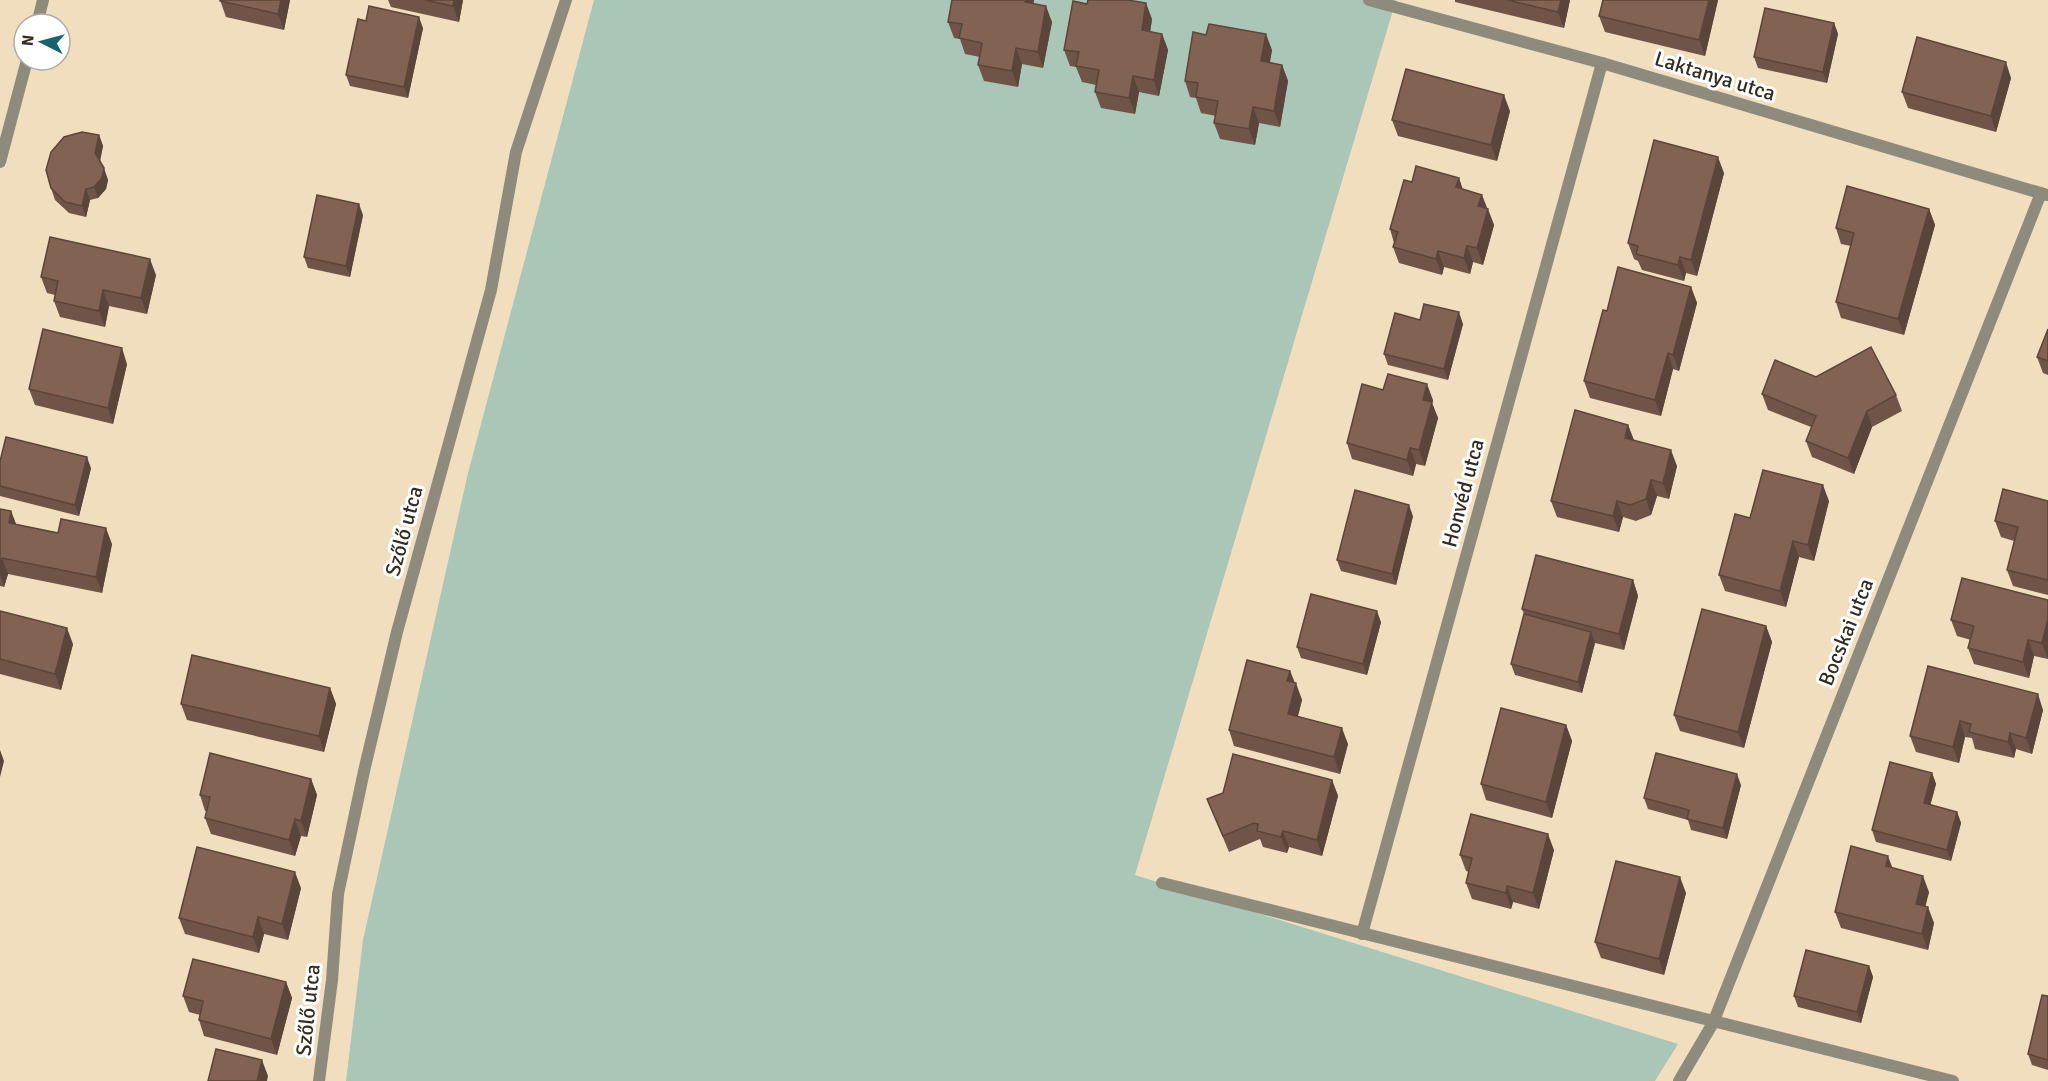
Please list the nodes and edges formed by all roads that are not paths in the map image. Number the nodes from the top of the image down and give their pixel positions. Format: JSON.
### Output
{"nodes":[{"id":1,"x":566,"y":0,"type":"edge"},
{"id":2,"x":1369,"y":0,"type":"edge"},
{"id":3,"x":1602,"y":63,"type":"junction"},
{"id":4,"x":24,"y":72,"type":"edge"},
{"id":5,"x":0,"y":162,"type":"edge"},
{"id":6,"x":2044,"y":194,"type":"edge"},
{"id":7,"x":1162,"y":883,"type":"dead end"},
{"id":8,"x":1362,"y":934,"type":"junction"},
{"id":9,"x":1713,"y":1023,"type":"junction"},
{"id":10,"x":319,"y":1081,"type":"edge"},
{"id":11,"x":1679,"y":1081,"type":"edge"},
{"id":12,"x":1953,"y":1081,"type":"edge"}],
"edges":[{"from":1,"to":10,"type":"street","name":"Szőlő utca"},
{"from":2,"to":3,"type":"street","name":"Laktanya utca"},
{"from":3,"to":6,"type":"street","name":"Laktanya utca"},
{"from":3,"to":8,"type":"street","name":"Honvéd utca"},
{"from":4,"to":5,"type":"street"},
{"from":6,"to":9,"type":"street","name":"Bocskai utca"},
{"from":7,"to":8,"type":"street"},
{"from":8,"to":9,"type":"street"},
{"from":9,"to":11,"type":"street","name":"Bocskai utca"},
{"from":9,"to":12,"type":"street"}]}
